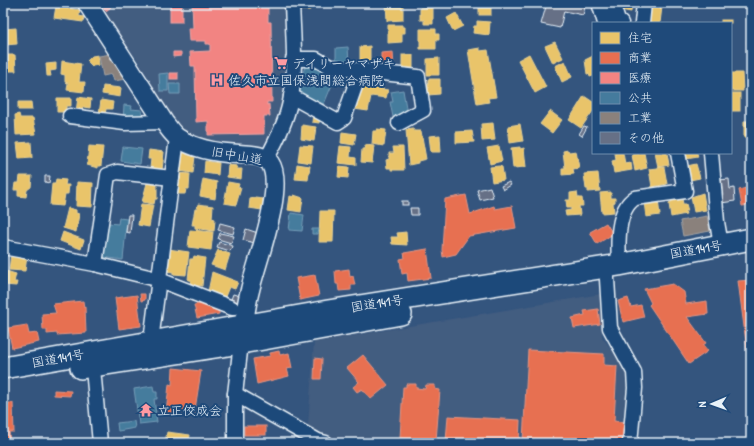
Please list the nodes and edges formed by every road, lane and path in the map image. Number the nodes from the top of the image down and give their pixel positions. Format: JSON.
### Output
{"nodes":[{"id":1,"x":87,"y":3,"type":"edge"},
{"id":2,"x":292,"y":3,"type":"edge"},
{"id":3,"x":599,"y":3,"type":"edge"},
{"id":4,"x":612,"y":3,"type":"edge"},
{"id":5,"x":644,"y":3,"type":"edge"},
{"id":6,"x":605,"y":22,"type":"edge"},
{"id":7,"x":620,"y":22,"type":"edge"},
{"id":8,"x":642,"y":22,"type":"edge"},
{"id":9,"x":293,"y":59,"type":"junction"},
{"id":10,"x":360,"y":72,"type":"junction"},
{"id":11,"x":291,"y":96,"type":"junction"},
{"id":12,"x":70,"y":116,"type":"dead end"},
{"id":13,"x":164,"y":122,"type":"junction"},
{"id":14,"x":399,"y":123,"type":"dead end"},
{"id":15,"x":177,"y":138,"type":"junction"},
{"id":16,"x":678,"y":154,"type":"edge"},
{"id":17,"x":711,"y":154,"type":"edge"},
{"id":18,"x":267,"y":158,"type":"junction"},
{"id":19,"x":172,"y":178,"type":"junction"},
{"id":20,"x":751,"y":239,"type":"edge"},
{"id":21,"x":721,"y":245,"type":"junction"},
{"id":22,"x":3,"y":247,"type":"edge"},
{"id":23,"x":751,"y":254,"type":"edge"},
{"id":24,"x":95,"y":264,"type":"junction"},
{"id":25,"x":613,"y":272,"type":"junction"},
{"id":26,"x":157,"y":280,"type":"junction"},
{"id":27,"x":232,"y":308,"type":"dead end"},
{"id":28,"x":242,"y":335,"type":"junction"},
{"id":29,"x":151,"y":341,"type":"junction"},
{"id":30,"x":92,"y":359,"type":"junction"},
{"id":31,"x":3,"y":368,"type":"edge"},
{"id":32,"x":3,"y":380,"type":"edge"},
{"id":33,"x":236,"y":394,"type":"junction"},
{"id":34,"x":100,"y":443,"type":"edge"},
{"id":35,"x":235,"y":443,"type":"edge"},
{"id":36,"x":326,"y":443,"type":"edge"},
{"id":37,"x":630,"y":443,"type":"edge"}],
"edges":[{"from":1,"to":13,"type":"main road","name":"旧中山道"},
{"from":2,"to":9,"type":"street"},
{"from":3,"to":6,"type":"street"},
{"from":4,"to":7,"type":"street"},
{"from":5,"to":8,"type":"street"},
{"from":9,"to":10,"type":"street"},
{"from":9,"to":11,"type":"street"},
{"from":10,"to":11,"type":"street"},
{"from":10,"to":14,"type":"street"},
{"from":11,"to":18,"type":"street"},
{"from":12,"to":13,"type":"street"},
{"from":13,"to":15,"type":"main road","name":"旧中山道"},
{"from":15,"to":18,"type":"main road","name":"旧中山道"},
{"from":15,"to":19,"type":"street"},
{"from":16,"to":25,"type":"street"},
{"from":17,"to":21,"type":"street"},
{"from":18,"to":28,"type":"main road","name":"旧中山道"},
{"from":19,"to":24,"type":"street"},
{"from":19,"to":26,"type":"street"},
{"from":20,"to":21,"type":"highway","name":"国道141号"},
{"from":21,"to":25,"type":"highway","name":"国道141号"},
{"from":22,"to":24,"type":"street"},
{"from":23,"to":25,"type":"highway","name":"国道141号"},
{"from":24,"to":26,"type":"street"},
{"from":25,"to":28,"type":"highway","name":"国道141号"},
{"from":25,"to":37,"type":"street"},
{"from":26,"to":27,"type":"street"},
{"from":26,"to":29,"type":"street"},
{"from":28,"to":29,"type":"highway","name":"国道141号"},
{"from":28,"to":30,"type":"highway","name":"国道141号"},
{"from":28,"to":33,"type":"street","name":"旧中山道"},
{"from":29,"to":30,"type":"highway","name":"国道141号"},
{"from":30,"to":31,"type":"highway","name":"国道141号"},
{"from":30,"to":32,"type":"highway","name":"国道141号"},
{"from":30,"to":34,"type":"street"},
{"from":33,"to":35,"type":"street","name":"旧中山道"},
{"from":33,"to":36,"type":"street"}]}
